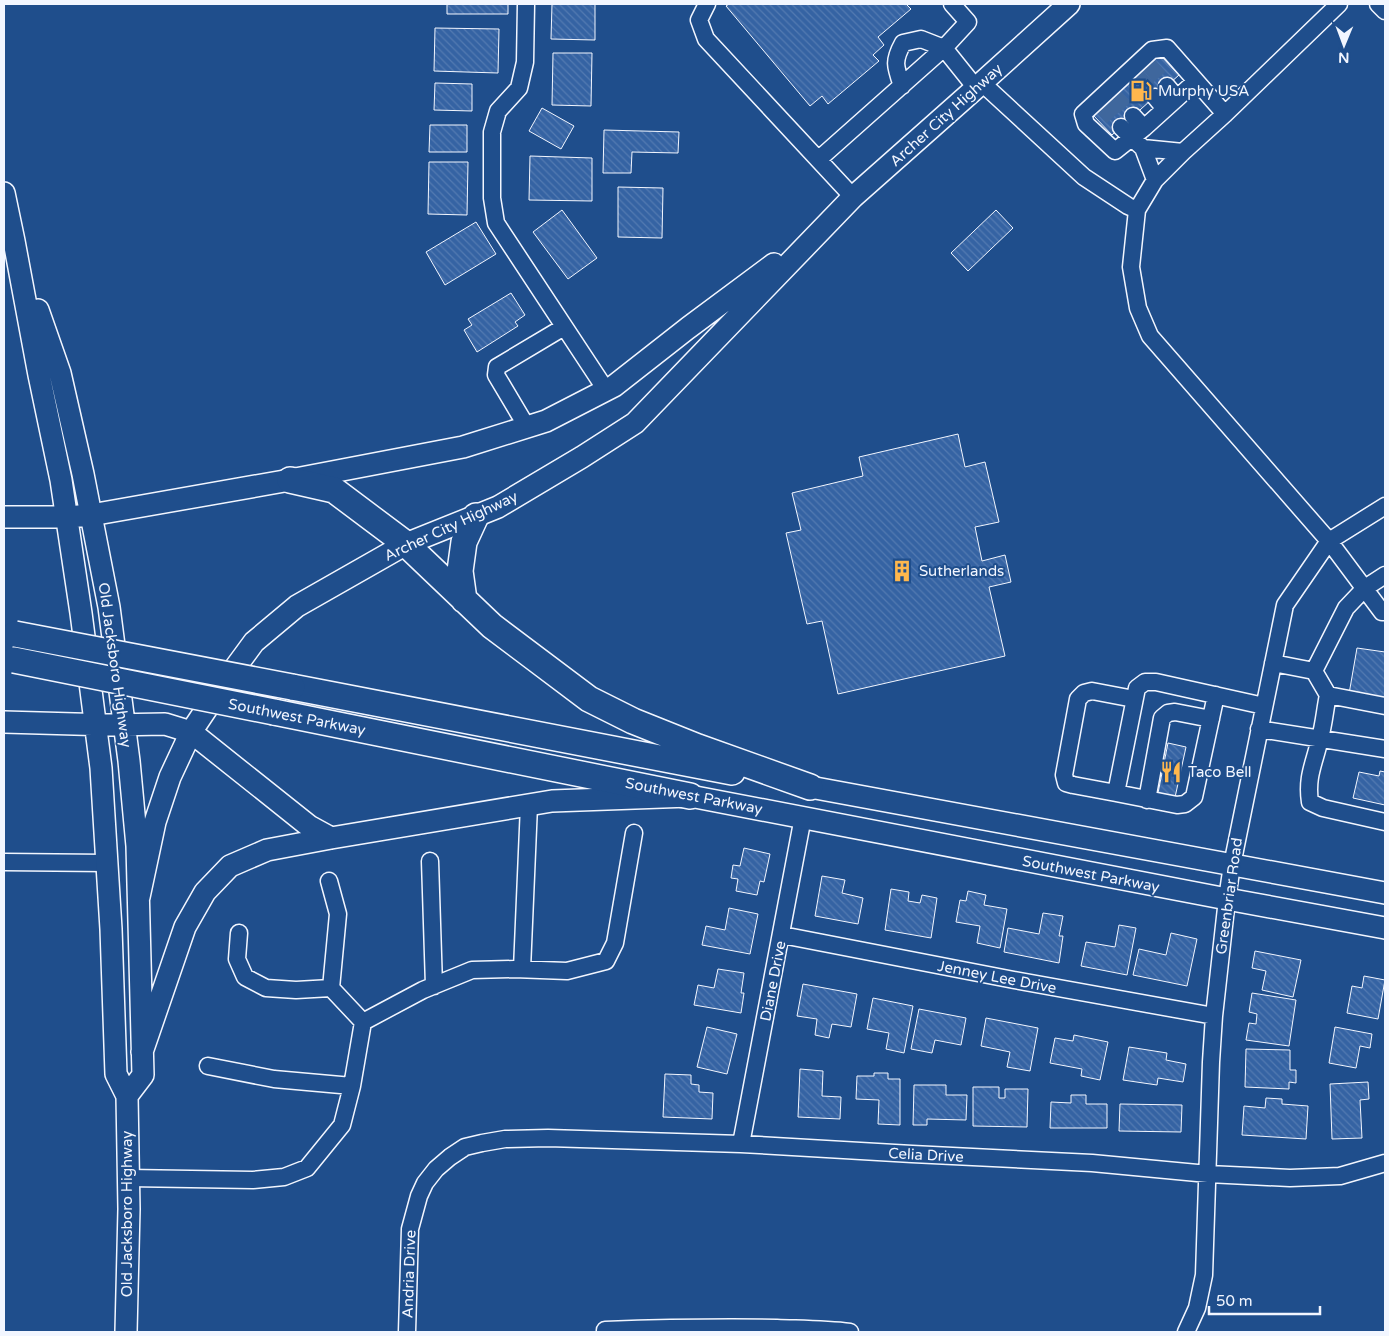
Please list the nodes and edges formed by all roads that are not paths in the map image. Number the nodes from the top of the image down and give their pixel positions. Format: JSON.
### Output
{"nodes":[{"id":1,"x":526,"y":4,"type":"edge"},
{"id":2,"x":707,"y":4,"type":"edge"},
{"id":3,"x":952,"y":4,"type":"edge"},
{"id":4,"x":1068,"y":4,"type":"edge"},
{"id":5,"x":1339,"y":4,"type":"edge"},
{"id":6,"x":1378,"y":4,"type":"edge"},
{"id":7,"x":1385,"y":11,"type":"edge"},
{"id":8,"x":944,"y":48,"type":"junction"},
{"id":9,"x":1196,"y":81,"type":"junction"},
{"id":10,"x":902,"y":86,"type":"junction"},
{"id":11,"x":979,"y":86,"type":"junction"},
{"id":12,"x":1225,"y":114,"type":"junction"},
{"id":13,"x":1135,"y":131,"type":"junction"},
{"id":14,"x":1183,"y":152,"type":"junction"},
{"id":15,"x":819,"y":160,"type":"junction"},
{"id":16,"x":1155,"y":180,"type":"junction"},
{"id":17,"x":4,"y":193,"type":"edge"},
{"id":18,"x":853,"y":197,"type":"junction"},
{"id":19,"x":1137,"y":210,"type":"junction"},
{"id":20,"x":824,"y":227,"type":"junction"},
{"id":21,"x":14,"y":241,"type":"junction"},
{"id":22,"x":564,"y":327,"type":"junction"},
{"id":23,"x":606,"y":390,"type":"junction"},
{"id":24,"x":527,"y":427,"type":"junction"},
{"id":25,"x":290,"y":480,"type":"junction"},
{"id":26,"x":1385,"y":506,"type":"edge"},
{"id":27,"x":91,"y":514,"type":"junction"},
{"id":28,"x":476,"y":516,"type":"junction"},
{"id":29,"x":4,"y":517,"type":"edge"},
{"id":30,"x":66,"y":517,"type":"junction"},
{"id":31,"x":1329,"y":541,"type":"junction"},
{"id":32,"x":406,"y":544,"type":"junction"},
{"id":33,"x":1385,"y":575,"type":"edge"},
{"id":34,"x":1365,"y":588,"type":"junction"},
{"id":35,"x":464,"y":600,"type":"junction"},
{"id":36,"x":1385,"y":612,"type":"edge"},
{"id":37,"x":10,"y":633,"type":"edge"},
{"id":38,"x":9,"y":659,"type":"edge"},
{"id":39,"x":1273,"y":662,"type":"junction"},
{"id":40,"x":1314,"y":672,"type":"junction"},
{"id":41,"x":1216,"y":695,"type":"junction"},
{"id":42,"x":1328,"y":695,"type":"junction"},
{"id":43,"x":1134,"y":699,"type":"junction"},
{"id":44,"x":1264,"y":706,"type":"junction"},
{"id":45,"x":1385,"y":706,"type":"edge"},
{"id":46,"x":1211,"y":720,"type":"junction"},
{"id":47,"x":4,"y":722,"type":"edge"},
{"id":48,"x":95,"y":724,"type":"junction"},
{"id":49,"x":124,"y":724,"type":"junction"},
{"id":50,"x":1260,"y":729,"type":"junction"},
{"id":51,"x":191,"y":732,"type":"junction"},
{"id":52,"x":1320,"y":738,"type":"junction"},
{"id":53,"x":1385,"y":749,"type":"edge"},
{"id":54,"x":810,"y":787,"type":"junction"},
{"id":55,"x":1116,"y":793,"type":"junction"},
{"id":56,"x":690,"y":796,"type":"junction"},
{"id":57,"x":1147,"y":800,"type":"junction"},
{"id":58,"x":529,"y":805,"type":"junction"},
{"id":59,"x":803,"y":818,"type":"junction"},
{"id":60,"x":1385,"y":822,"type":"edge"},
{"id":61,"x":1008,"y":824,"type":"junction"},
{"id":62,"x":634,"y":833,"type":"dead end"},
{"id":63,"x":331,"y":838,"type":"junction"},
{"id":64,"x":1001,"y":856,"type":"junction"},
{"id":65,"x":430,"y":861,"type":"dead end"},
{"id":66,"x":4,"y":862,"type":"edge"},
{"id":67,"x":107,"y":863,"type":"junction"},
{"id":68,"x":1232,"y":865,"type":"junction"},
{"id":69,"x":329,"y":881,"type":"dead end"},
{"id":70,"x":1385,"y":893,"type":"edge"},
{"id":71,"x":139,"y":897,"type":"junction"},
{"id":72,"x":1226,"y":899,"type":"junction"},
{"id":73,"x":1385,"y":928,"type":"edge"},
{"id":74,"x":239,"y":933,"type":"dead end"},
{"id":75,"x":782,"y":935,"type":"junction"},
{"id":76,"x":522,"y":969,"type":"junction"},
{"id":77,"x":434,"y":986,"type":"junction"},
{"id":78,"x":331,"y":988,"type":"junction"},
{"id":79,"x":1214,"y":1016,"type":"junction"},
{"id":80,"x":363,"y":1022,"type":"junction"},
{"id":81,"x":142,"y":1052,"type":"junction"},
{"id":82,"x":208,"y":1066,"type":"dead end"},
{"id":83,"x":352,"y":1086,"type":"junction"},
{"id":84,"x":127,"y":1096,"type":"junction"},
{"id":85,"x":741,"y":1144,"type":"junction"},
{"id":86,"x":465,"y":1147,"type":"joint"},
{"id":87,"x":1385,"y":1163,"type":"edge"},
{"id":88,"x":1208,"y":1174,"type":"junction"},
{"id":89,"x":128,"y":1178,"type":"junction"},
{"id":90,"x":605,"y":1331,"type":"edge"},
{"id":91,"x":126,"y":1332,"type":"edge"},
{"id":92,"x":407,"y":1332,"type":"edge"},
{"id":93,"x":850,"y":1332,"type":"edge"},
{"id":94,"x":1186,"y":1332,"type":"edge"}],
"edges":[{"from":1,"to":22,"type":"street"},
{"from":2,"to":15,"type":"street"},
{"from":3,"to":8,"type":"street"},
{"from":4,"to":11,"type":"main road","name":"Archer City Highway"},
{"from":5,"to":12,"type":"street"},
{"from":6,"to":7,"type":"street"},
{"from":8,"to":10,"type":"street"},
{"from":8,"to":10,"type":"street"},
{"from":8,"to":11,"type":"street"},
{"from":9,"to":12,"type":"street"},
{"from":9,"to":13,"type":"street"},
{"from":9,"to":13,"type":"street"},
{"from":10,"to":15,"type":"street"},
{"from":11,"to":18,"type":"main road","name":"Archer City Highway"},
{"from":11,"to":19,"type":"street"},
{"from":12,"to":14,"type":"street"},
{"from":13,"to":14,"type":"street"},
{"from":13,"to":16,"type":"street"},
{"from":14,"to":16,"type":"street"},
{"from":15,"to":18,"type":"street"},
{"from":16,"to":19,"type":"street"},
{"from":17,"to":21,"type":"main road","name":"Old Jacksboro Highway"},
{"from":18,"to":20,"type":"main road","name":"Archer City Highway"},
{"from":19,"to":31,"type":"street"},
{"from":20,"to":23,"type":"main road","name":"Archer City Highway"},
{"from":20,"to":28,"type":"main road","name":"Archer City Highway"},
{"from":21,"to":27,"type":"main road","name":"Old Jacksboro Highway"},
{"from":21,"to":30,"type":"main road","name":"Old Jacksboro Highway"},
{"from":22,"to":23,"type":"street"},
{"from":22,"to":24,"type":"street"},
{"from":23,"to":24,"type":"main road","name":"Archer City Highway"},
{"from":24,"to":25,"type":"main road","name":"Archer City Highway"},
{"from":25,"to":27,"type":"main road","name":"Archer City Highway"},
{"from":25,"to":32,"type":"highway"},
{"from":26,"to":31,"type":"street","name":"Greenbriar Road"},
{"from":27,"to":30,"type":"main road"},
{"from":27,"to":49,"type":"main road","name":"Old Jacksboro Highway"},
{"from":28,"to":32,"type":"main road","name":"Archer City Highway"},
{"from":28,"to":35,"type":"highway"},
{"from":29,"to":30,"type":"main road"},
{"from":30,"to":48,"type":"main road","name":"Old Jacksboro Highway"},
{"from":31,"to":34,"type":"street"},
{"from":31,"to":39,"type":"street","name":"Greenbriar Road"},
{"from":32,"to":35,"type":"highway"},
{"from":32,"to":51,"type":"main road","name":"Archer City Highway"},
{"from":33,"to":34,"type":"street"},
{"from":34,"to":36,"type":"street"},
{"from":34,"to":40,"type":"street"},
{"from":35,"to":54,"type":"highway"},
{"from":37,"to":54,"type":"highway","name":"Southwest Parkway","bridge":true},
{"from":38,"to":56,"type":"highway","name":"Southwest Parkway","bridge":true},
{"from":39,"to":40,"type":"street"},
{"from":39,"to":44,"type":"street","name":"Greenbriar Road"},
{"from":40,"to":42,"type":"street"},
{"from":41,"to":43,"type":"street"},
{"from":41,"to":44,"type":"street"},
{"from":41,"to":46,"type":"street"},
{"from":42,"to":45,"type":"street"},
{"from":42,"to":52,"type":"street"},
{"from":43,"to":55,"type":"street"},
{"from":43,"to":55,"type":"street"},
{"from":44,"to":50,"type":"street","name":"Greenbriar Road"},
{"from":46,"to":57,"type":"street"},
{"from":46,"to":57,"type":"street"},
{"from":47,"to":48,"type":"main road"},
{"from":48,"to":49,"type":"main road"},
{"from":48,"to":67,"type":"main road","name":"Old Jacksboro Highway"},
{"from":49,"to":51,"type":"main road"},
{"from":49,"to":71,"type":"main road","name":"Old Jacksboro Highway"},
{"from":50,"to":52,"type":"street"},
{"from":50,"to":68,"type":"street","name":"Greenbriar Road"},
{"from":51,"to":63,"type":"main road"},
{"from":51,"to":71,"type":"main road","name":"Archer City Highway"},
{"from":52,"to":53,"type":"street"},
{"from":52,"to":60,"type":"street"},
{"from":54,"to":61,"type":"main road","name":"Southwest Parkway"},
{"from":55,"to":57,"type":"street"},
{"from":56,"to":58,"type":"main road"},
{"from":56,"to":59,"type":"main road","name":"Southwest Parkway"},
{"from":58,"to":63,"type":"main road"},
{"from":58,"to":76,"type":"street"},
{"from":59,"to":64,"type":"main road","name":"Southwest Parkway"},
{"from":59,"to":75,"type":"street","name":"Diane Drive"},
{"from":61,"to":64,"type":"main road"},
{"from":61,"to":68,"type":"main road","name":"Southwest Parkway"},
{"from":62,"to":76,"type":"street"},
{"from":63,"to":81,"type":"main road"},
{"from":64,"to":72,"type":"main road","name":"Southwest Parkway"},
{"from":65,"to":77,"type":"street"},
{"from":66,"to":67,"type":"street"},
{"from":67,"to":84,"type":"main road","name":"Old Jacksboro Highway"},
{"from":68,"to":70,"type":"main road","name":"Southwest Parkway"},
{"from":68,"to":72,"type":"street","name":"Greenbriar Road"},
{"from":69,"to":78,"type":"street"},
{"from":71,"to":81,"type":"main road","name":"Old Jacksboro Highway"},
{"from":72,"to":73,"type":"main road","name":"Southwest Parkway"},
{"from":72,"to":79,"type":"street","name":"Greenbriar Road"},
{"from":74,"to":78,"type":"street"},
{"from":75,"to":79,"type":"street","name":"Jenney Lee Drive"},
{"from":75,"to":85,"type":"street","name":"Diane Drive"},
{"from":76,"to":77,"type":"street"},
{"from":77,"to":80,"type":"street"},
{"from":78,"to":80,"type":"street"},
{"from":79,"to":88,"type":"street","name":"Greenbriar Road"},
{"from":80,"to":83,"type":"street"},
{"from":81,"to":84,"type":"main road","name":"Old Jacksboro Highway"},
{"from":82,"to":83,"type":"street"},
{"from":83,"to":89,"type":"street"},
{"from":84,"to":89,"type":"main road","name":"Old Jacksboro Highway"},
{"from":85,"to":86,"type":"street","name":"Celia Drive"},
{"from":85,"to":88,"type":"street","name":"Celia Drive"},
{"from":86,"to":92,"type":"street","name":"Andria Drive"},
{"from":87,"to":88,"type":"street","name":"Celia Drive"},
{"from":88,"to":94,"type":"street","name":"Greenbriar Road"},
{"from":89,"to":91,"type":"main road","name":"Old Jacksboro Highway"},
{"from":90,"to":93,"type":"street"}]}
